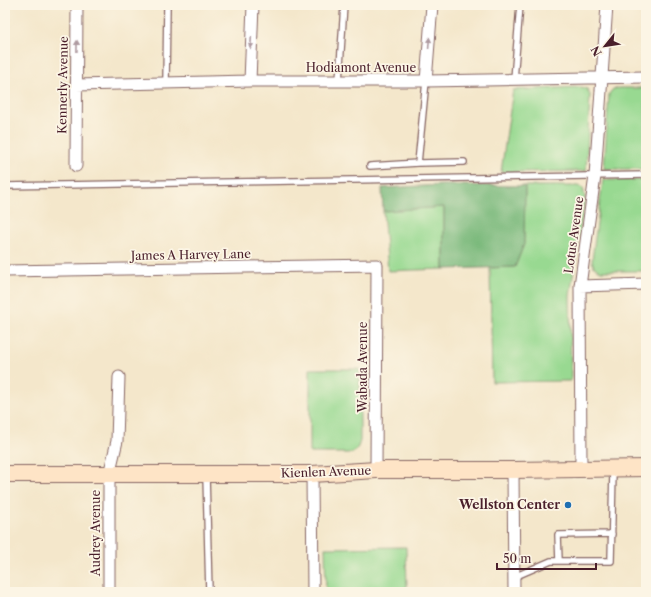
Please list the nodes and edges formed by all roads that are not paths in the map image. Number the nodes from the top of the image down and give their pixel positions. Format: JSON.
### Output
{"nodes":[{"id":1,"x":77,"y":5,"type":"edge"},
{"id":2,"x":167,"y":5,"type":"edge"},
{"id":3,"x":253,"y":5,"type":"edge"},
{"id":4,"x":344,"y":5,"type":"edge"},
{"id":5,"x":432,"y":5,"type":"edge"},
{"id":6,"x":520,"y":5,"type":"edge"},
{"id":7,"x":607,"y":5,"type":"edge"},
{"id":8,"x":646,"y":77,"type":"edge"},
{"id":9,"x":602,"y":78,"type":"junction"},
{"id":10,"x":514,"y":79,"type":"junction"},
{"id":11,"x":339,"y":80,"type":"junction"},
{"id":12,"x":426,"y":80,"type":"junction"},
{"id":13,"x":250,"y":81,"type":"junction"},
{"id":14,"x":166,"y":83,"type":"junction"},
{"id":15,"x":76,"y":85,"type":"junction"},
{"id":16,"x":464,"y":162,"type":"dead end"},
{"id":17,"x":418,"y":163,"type":"junction"},
{"id":18,"x":76,"y":166,"type":"dead end"},
{"id":19,"x":370,"y":166,"type":"dead end"},
{"id":20,"x":646,"y":175,"type":"edge"},
{"id":21,"x":595,"y":176,"type":"junction"},
{"id":22,"x":5,"y":186,"type":"edge"},
{"id":23,"x":377,"y":265,"type":"joint"},
{"id":24,"x":5,"y":270,"type":"edge"},
{"id":25,"x":646,"y":284,"type":"edge"},
{"id":26,"x":580,"y":286,"type":"junction"},
{"id":27,"x":120,"y":377,"type":"dead end"},
{"id":28,"x":580,"y":468,"type":"junction"},
{"id":29,"x":613,"y":468,"type":"junction"},
{"id":30,"x":646,"y":468,"type":"edge"},
{"id":31,"x":376,"y":470,"type":"junction"},
{"id":32,"x":513,"y":470,"type":"junction"},
{"id":33,"x":5,"y":474,"type":"edge"},
{"id":34,"x":206,"y":474,"type":"junction"},
{"id":35,"x":312,"y":474,"type":"junction"},
{"id":36,"x":109,"y":475,"type":"junction"},
{"id":37,"x":612,"y":534,"type":"junction"},
{"id":38,"x":559,"y":561,"type":"junction"},
{"id":39,"x":514,"y":577,"type":"junction"},
{"id":40,"x":109,"y":592,"type":"edge"},
{"id":41,"x":208,"y":592,"type":"edge"},
{"id":42,"x":313,"y":592,"type":"edge"},
{"id":43,"x":514,"y":592,"type":"edge"}],
"edges":[{"from":15,"to":1,"type":"street","name":"Kennerly Avenue","one_way":true},
{"from":2,"to":14,"type":"lane"},
{"from":3,"to":13,"type":"street","one_way":true},
{"from":4,"to":11,"type":"lane"},
{"from":12,"to":5,"type":"street","one_way":true},
{"from":6,"to":10,"type":"lane"},
{"from":7,"to":9,"type":"street","name":"Lotus Avenue"},
{"from":8,"to":9,"type":"street","name":"Hodiamont Avenue"},
{"from":9,"to":10,"type":"street","name":"Hodiamont Avenue"},
{"from":9,"to":21,"type":"street","name":"Lotus Avenue"},
{"from":10,"to":12,"type":"street","name":"Hodiamont Avenue"},
{"from":11,"to":12,"type":"street","name":"Hodiamont Avenue"},
{"from":11,"to":13,"type":"street","name":"Hodiamont Avenue"},
{"from":12,"to":17,"type":"lane"},
{"from":13,"to":14,"type":"street","name":"Hodiamont Avenue"},
{"from":14,"to":15,"type":"street","name":"Hodiamont Avenue"},
{"from":15,"to":18,"type":"street","name":"Kennerly Avenue"},
{"from":16,"to":17,"type":"lane"},
{"from":17,"to":19,"type":"lane"},
{"from":20,"to":21,"type":"lane"},
{"from":21,"to":22,"type":"lane"},
{"from":21,"to":26,"type":"street","name":"Lotus Avenue"},
{"from":23,"to":24,"type":"street","name":"James A Harvey Lane"},
{"from":23,"to":31,"type":"street","name":"Wabada Avenue"},
{"from":25,"to":26,"type":"street"},
{"from":26,"to":28,"type":"street","name":"Lotus Avenue"},
{"from":27,"to":36,"type":"street","name":"Audrey Avenue"},
{"from":28,"to":29,"type":"main road","name":"Kienlen Avenue"},
{"from":28,"to":32,"type":"main road","name":"Kienlen Avenue"},
{"from":29,"to":30,"type":"main road","name":"Kienlen Avenue"},
{"from":29,"to":37,"type":"lane"},
{"from":31,"to":32,"type":"main road","name":"Kienlen Avenue"},
{"from":31,"to":35,"type":"main road","name":"Kienlen Avenue"},
{"from":32,"to":39,"type":"street"},
{"from":33,"to":36,"type":"main road","name":"Kienlen Avenue"},
{"from":34,"to":35,"type":"main road","name":"Kienlen Avenue"},
{"from":34,"to":36,"type":"main road","name":"Kienlen Avenue"},
{"from":34,"to":41,"type":"lane"},
{"from":35,"to":42,"type":"street"},
{"from":36,"to":40,"type":"street","name":"Audrey Avenue"},
{"from":37,"to":38,"type":"lane"},
{"from":37,"to":38,"type":"lane"},
{"from":38,"to":39,"type":"lane"},
{"from":39,"to":43,"type":"street"}]}
